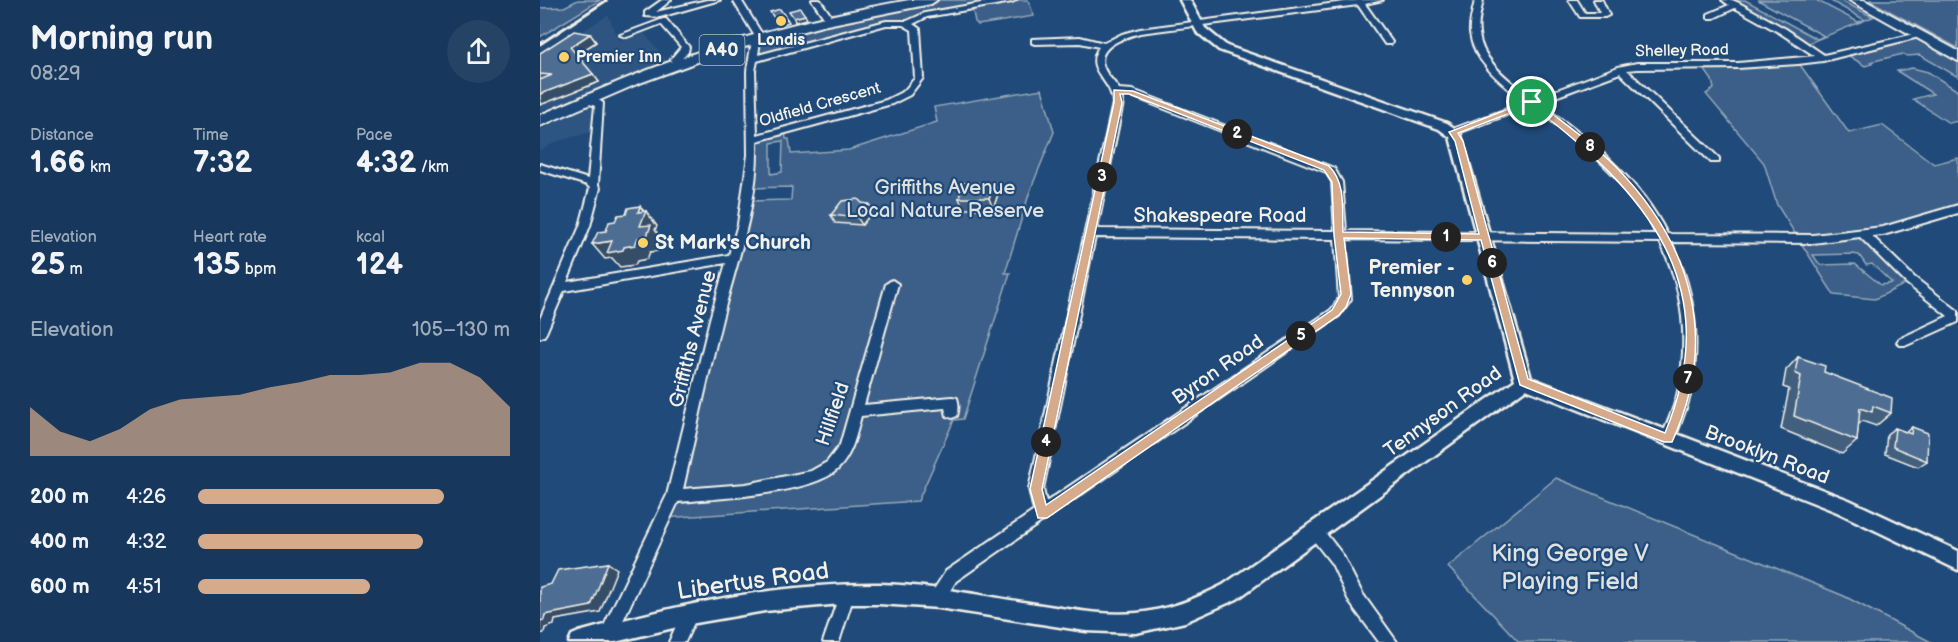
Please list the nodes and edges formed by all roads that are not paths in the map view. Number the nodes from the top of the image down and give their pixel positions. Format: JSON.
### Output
{"nodes":[{"id":1,"x":667,"y":0,"type":"edge"},
{"id":2,"x":716,"y":0,"type":"edge"},
{"id":3,"x":816,"y":0,"type":"edge"},
{"id":4,"x":931,"y":0,"type":"edge"},
{"id":5,"x":1012,"y":0,"type":"edge"},
{"id":6,"x":1185,"y":0,"type":"edge"},
{"id":7,"x":1379,"y":0,"type":"edge"},
{"id":8,"x":1479,"y":0,"type":"edge"},
{"id":9,"x":1573,"y":0,"type":"edge"},
{"id":10,"x":1598,"y":0,"type":"edge"},
{"id":11,"x":1726,"y":0,"type":"edge"},
{"id":12,"x":1855,"y":0,"type":"edge"},
{"id":13,"x":738,"y":2,"type":"dead end"},
{"id":14,"x":1360,"y":2,"type":"junction"},
{"id":15,"x":692,"y":3,"type":"edge"},
{"id":16,"x":1736,"y":5,"type":"junction"},
{"id":17,"x":1711,"y":16,"type":"dead end"},
{"id":18,"x":830,"y":21,"type":"junction"},
{"id":19,"x":909,"y":23,"type":"junction"},
{"id":20,"x":1197,"y":24,"type":"junction"},
{"id":21,"x":1920,"y":34,"type":"junction"},
{"id":22,"x":624,"y":35,"type":"dead end"},
{"id":23,"x":758,"y":39,"type":"junction"},
{"id":24,"x":1035,"y":41,"type":"dead end"},
{"id":25,"x":1389,"y":42,"type":"dead end"},
{"id":26,"x":1106,"y":46,"type":"junction"},
{"id":27,"x":1958,"y":57,"type":"edge"},
{"id":28,"x":1823,"y":58,"type":"junction"},
{"id":29,"x":753,"y":59,"type":"junction"},
{"id":30,"x":677,"y":64,"type":"junction"},
{"id":31,"x":1621,"y":69,"type":"junction"},
{"id":32,"x":1116,"y":92,"type":"junction"},
{"id":33,"x":591,"y":101,"type":"junction"},
{"id":34,"x":1532,"y":102,"type":"junction"},
{"id":35,"x":540,"y":115,"type":"edge"},
{"id":36,"x":540,"y":121,"type":"edge"},
{"id":37,"x":1453,"y":132,"type":"junction"},
{"id":38,"x":753,"y":139,"type":"junction"},
{"id":39,"x":1715,"y":160,"type":"dead end"},
{"id":40,"x":540,"y":167,"type":"edge"},
{"id":41,"x":592,"y":184,"type":"junction"},
{"id":42,"x":1956,"y":212,"type":"edge"},
{"id":43,"x":1089,"y":233,"type":"junction"},
{"id":44,"x":1863,"y":234,"type":"junction"},
{"id":45,"x":1339,"y":235,"type":"junction"},
{"id":46,"x":1485,"y":237,"type":"junction"},
{"id":47,"x":1665,"y":237,"type":"junction"},
{"id":48,"x":734,"y":258,"type":"junction"},
{"id":49,"x":892,"y":284,"type":"dead end"},
{"id":50,"x":560,"y":287,"type":"junction"},
{"id":51,"x":1957,"y":317,"type":"edge"},
{"id":52,"x":540,"y":333,"type":"edge"},
{"id":53,"x":1903,"y":342,"type":"dead end"},
{"id":54,"x":1524,"y":382,"type":"junction"},
{"id":55,"x":857,"y":411,"type":"junction"},
{"id":56,"x":952,"y":412,"type":"dead end"},
{"id":57,"x":1668,"y":439,"type":"junction"},
{"id":58,"x":674,"y":496,"type":"junction"},
{"id":59,"x":1042,"y":514,"type":"junction"},
{"id":60,"x":1315,"y":531,"type":"junction"},
{"id":61,"x":1958,"y":561,"type":"edge"},
{"id":62,"x":846,"y":595,"type":"junction"},
{"id":63,"x":937,"y":597,"type":"junction"},
{"id":64,"x":690,"y":614,"type":"junction"},
{"id":65,"x":608,"y":634,"type":"junction"},
{"id":66,"x":579,"y":642,"type":"edge"},
{"id":67,"x":677,"y":642,"type":"edge"},
{"id":68,"x":831,"y":642,"type":"edge"},
{"id":69,"x":1389,"y":642,"type":"edge"}],
"edges":[{"from":1,"to":15,"type":"street"},
{"from":2,"to":15,"type":"street"},
{"from":3,"to":18,"type":"street"},
{"from":4,"to":18,"type":"main road","number":"A40"},
{"from":5,"to":19,"type":"street"},
{"from":6,"to":20,"type":"street"},
{"from":7,"to":14,"type":"street"},
{"from":8,"to":34,"type":"street"},
{"from":9,"to":10,"type":"street"},
{"from":11,"to":16,"type":"street"},
{"from":12,"to":21,"type":"main road"},
{"from":13,"to":23,"type":"street"},
{"from":14,"to":20,"type":"street"},
{"from":14,"to":25,"type":"street"},
{"from":16,"to":17,"type":"street"},
{"from":16,"to":28,"type":"street"},
{"from":18,"to":23,"type":"main road","number":"A40"},
{"from":19,"to":29,"type":"street"},
{"from":19,"to":38,"type":"street","name":"Oldfield Crescent"},
{"from":20,"to":26,"type":"street"},
{"from":20,"to":37,"type":"street"},
{"from":21,"to":27,"type":"main road"},
{"from":21,"to":28,"type":"street","name":"Shelley Road"},
{"from":22,"to":30,"type":"street"},
{"from":23,"to":29,"type":"street","name":"Griffiths Avenue"},
{"from":23,"to":30,"type":"main road","number":"A40"},
{"from":24,"to":26,"type":"street"},
{"from":26,"to":32,"type":"street"},
{"from":28,"to":31,"type":"street","name":"Shelley Road"},
{"from":29,"to":38,"type":"street","name":"Griffiths Avenue"},
{"from":30,"to":33,"type":"main road","number":"A40"},
{"from":31,"to":34,"type":"street","name":"Shelley Road"},
{"from":31,"to":39,"type":"street"},
{"from":32,"to":43,"type":"street"},
{"from":32,"to":45,"type":"street","name":"Byron Road"},
{"from":33,"to":35,"type":"main road","number":"A40"},
{"from":33,"to":36,"type":"main road","number":"A40"},
{"from":33,"to":41,"type":"street"},
{"from":34,"to":37,"type":"street","name":"Shelley Road"},
{"from":34,"to":47,"type":"street"},
{"from":37,"to":46,"type":"street","name":"Tennyson Road"},
{"from":38,"to":48,"type":"street","name":"Griffiths Avenue"},
{"from":40,"to":41,"type":"street"},
{"from":41,"to":50,"type":"street"},
{"from":42,"to":44,"type":"street","name":"Shakespeare Road"},
{"from":43,"to":45,"type":"street","name":"Shakespeare Road"},
{"from":43,"to":59,"type":"street"},
{"from":44,"to":47,"type":"street","name":"Shakespeare Road"},
{"from":44,"to":51,"type":"street"},
{"from":45,"to":46,"type":"street","name":"Shakespeare Road"},
{"from":45,"to":59,"type":"street","name":"Byron Road"},
{"from":46,"to":47,"type":"street","name":"Shakespeare Road"},
{"from":46,"to":54,"type":"street","name":"Tennyson Road"},
{"from":47,"to":57,"type":"street"},
{"from":48,"to":50,"type":"street"},
{"from":48,"to":58,"type":"street","name":"Griffiths Avenue"},
{"from":49,"to":55,"type":"street","name":"Hillfield"},
{"from":50,"to":52,"type":"street"},
{"from":51,"to":53,"type":"street"},
{"from":54,"to":57,"type":"street","name":"Brooklyn Road"},
{"from":54,"to":60,"type":"street","name":"Tennyson Road"},
{"from":55,"to":56,"type":"street"},
{"from":55,"to":58,"type":"street","name":"Hillfield"},
{"from":57,"to":61,"type":"street","name":"Brooklyn Road"},
{"from":58,"to":65,"type":"street","name":"Griffiths Avenue"},
{"from":59,"to":63,"type":"street","name":"Byron Road"},
{"from":60,"to":63,"type":"street","name":"Tennyson Road"},
{"from":60,"to":69,"type":"street"},
{"from":62,"to":63,"type":"street","name":"Libertus Road"},
{"from":62,"to":64,"type":"street","name":"Libertus Road"},
{"from":62,"to":68,"type":"street"},
{"from":64,"to":65,"type":"street","name":"Libertus Road"},
{"from":64,"to":67,"type":"street"},
{"from":65,"to":66,"type":"street","name":"Libertus Road"}]}
